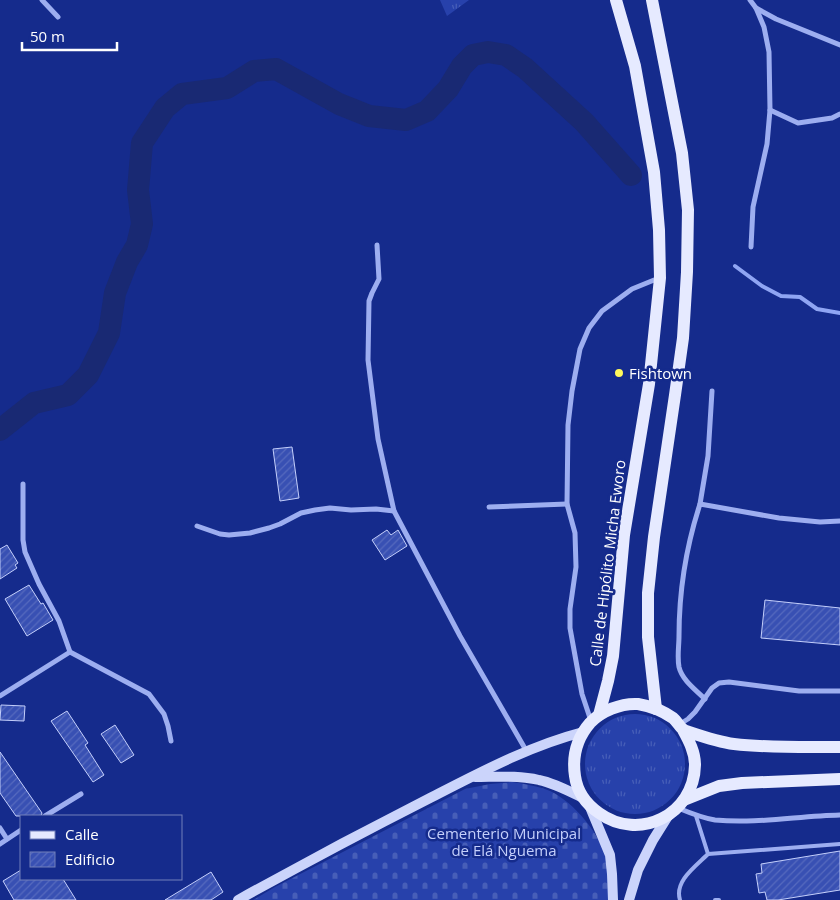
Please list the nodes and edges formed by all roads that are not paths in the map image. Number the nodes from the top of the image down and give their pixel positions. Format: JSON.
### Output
{"nodes":[{"id":1,"x":42,"y":0,"type":"edge"},
{"id":2,"x":616,"y":0,"type":"edge"},
{"id":3,"x":652,"y":0,"type":"edge"},
{"id":4,"x":750,"y":0,"type":"edge"},
{"id":5,"x":756,"y":8,"type":"junction"},
{"id":6,"x":58,"y":17,"type":"dead end"},
{"id":7,"x":840,"y":45,"type":"edge"},
{"id":8,"x":770,"y":110,"type":"junction"},
{"id":9,"x":840,"y":114,"type":"edge"},
{"id":10,"x":377,"y":245,"type":"dead end"},
{"id":11,"x":751,"y":248,"type":"dead end"},
{"id":12,"x":660,"y":278,"type":"junction"},
{"id":13,"x":712,"y":391,"type":"dead end"},
{"id":14,"x":23,"y":484,"type":"dead end"},
{"id":15,"x":567,"y":504,"type":"junction"},
{"id":16,"x":700,"y":504,"type":"junction"},
{"id":17,"x":489,"y":507,"type":"dead end"},
{"id":18,"x":394,"y":511,"type":"junction"},
{"id":19,"x":840,"y":521,"type":"edge"},
{"id":20,"x":197,"y":526,"type":"dead end"},
{"id":21,"x":70,"y":652,"type":"junction"},
{"id":22,"x":840,"y":691,"type":"edge"},
{"id":23,"x":0,"y":696,"type":"edge"},
{"id":24,"x":705,"y":699,"type":"junction"},
{"id":25,"x":656,"y":708,"type":"junction"},
{"id":26,"x":595,"y":718,"type":"junction"},
{"id":27,"x":681,"y":727,"type":"junction"},
{"id":28,"x":583,"y":732,"type":"junction"},
{"id":29,"x":171,"y":741,"type":"dead end"},
{"id":30,"x":840,"y":747,"type":"edge"},
{"id":31,"x":527,"y":752,"type":"junction"},
{"id":32,"x":472,"y":777,"type":"junction"},
{"id":33,"x":840,"y":779,"type":"edge"},
{"id":34,"x":81,"y":794,"type":"dead end"},
{"id":35,"x":587,"y":802,"type":"junction"},
{"id":36,"x":676,"y":808,"type":"junction"},
{"id":37,"x":46,"y":815,"type":"edge"},
{"id":38,"x":840,"y":815,"type":"edge"},
{"id":39,"x":696,"y":816,"type":"junction"},
{"id":40,"x":0,"y":828,"type":"edge"},
{"id":41,"x":20,"y":831,"type":"edge"},
{"id":42,"x":8,"y":839,"type":"junction"},
{"id":43,"x":0,"y":844,"type":"edge"},
{"id":44,"x":840,"y":844,"type":"edge"},
{"id":45,"x":708,"y":854,"type":"junction"},
{"id":46,"x":238,"y":900,"type":"edge"},
{"id":47,"x":613,"y":900,"type":"edge"},
{"id":48,"x":629,"y":900,"type":"edge"},
{"id":49,"x":680,"y":900,"type":"edge"}],
"edges":[{"from":1,"to":6,"type":"street"},
{"from":2,"to":12,"type":"main road","name":"Calle de Hipólito Micha Eworo"},
{"from":3,"to":25,"type":"main road"},
{"from":4,"to":5,"type":"street"},
{"from":5,"to":7,"type":"street"},
{"from":5,"to":8,"type":"street"},
{"from":8,"to":9,"type":"street"},
{"from":8,"to":11,"type":"street"},
{"from":10,"to":18,"type":"street"},
{"from":12,"to":15,"type":"street"},
{"from":12,"to":26,"type":"main road","name":"Calle de Hipólito Micha Eworo"},
{"from":13,"to":16,"type":"street"},
{"from":14,"to":21,"type":"street"},
{"from":15,"to":17,"type":"street"},
{"from":15,"to":26,"type":"street"},
{"from":16,"to":19,"type":"street"},
{"from":16,"to":24,"type":"street"},
{"from":18,"to":20,"type":"street"},
{"from":18,"to":31,"type":"street"},
{"from":21,"to":23,"type":"street"},
{"from":21,"to":29,"type":"street"},
{"from":22,"to":24,"type":"street"},
{"from":24,"to":27,"type":"street"},
{"from":25,"to":26,"type":"main road"},
{"from":25,"to":27,"type":"main road"},
{"from":26,"to":28,"type":"main road"},
{"from":27,"to":30,"type":"main road"},
{"from":27,"to":36,"type":"main road"},
{"from":28,"to":31,"type":"street"},
{"from":28,"to":35,"type":"main road"},
{"from":31,"to":32,"type":"street"},
{"from":32,"to":35,"type":"street"},
{"from":32,"to":46,"type":"street"},
{"from":33,"to":36,"type":"main road"},
{"from":34,"to":37,"type":"street"},
{"from":35,"to":36,"type":"main road"},
{"from":35,"to":47,"type":"street"},
{"from":36,"to":39,"type":"street"},
{"from":36,"to":48,"type":"street"},
{"from":38,"to":39,"type":"street"},
{"from":39,"to":45,"type":"lane"},
{"from":40,"to":42,"type":"street"},
{"from":41,"to":42,"type":"street"},
{"from":42,"to":43,"type":"street"},
{"from":44,"to":45,"type":"lane"},
{"from":45,"to":49,"type":"lane"}]}
